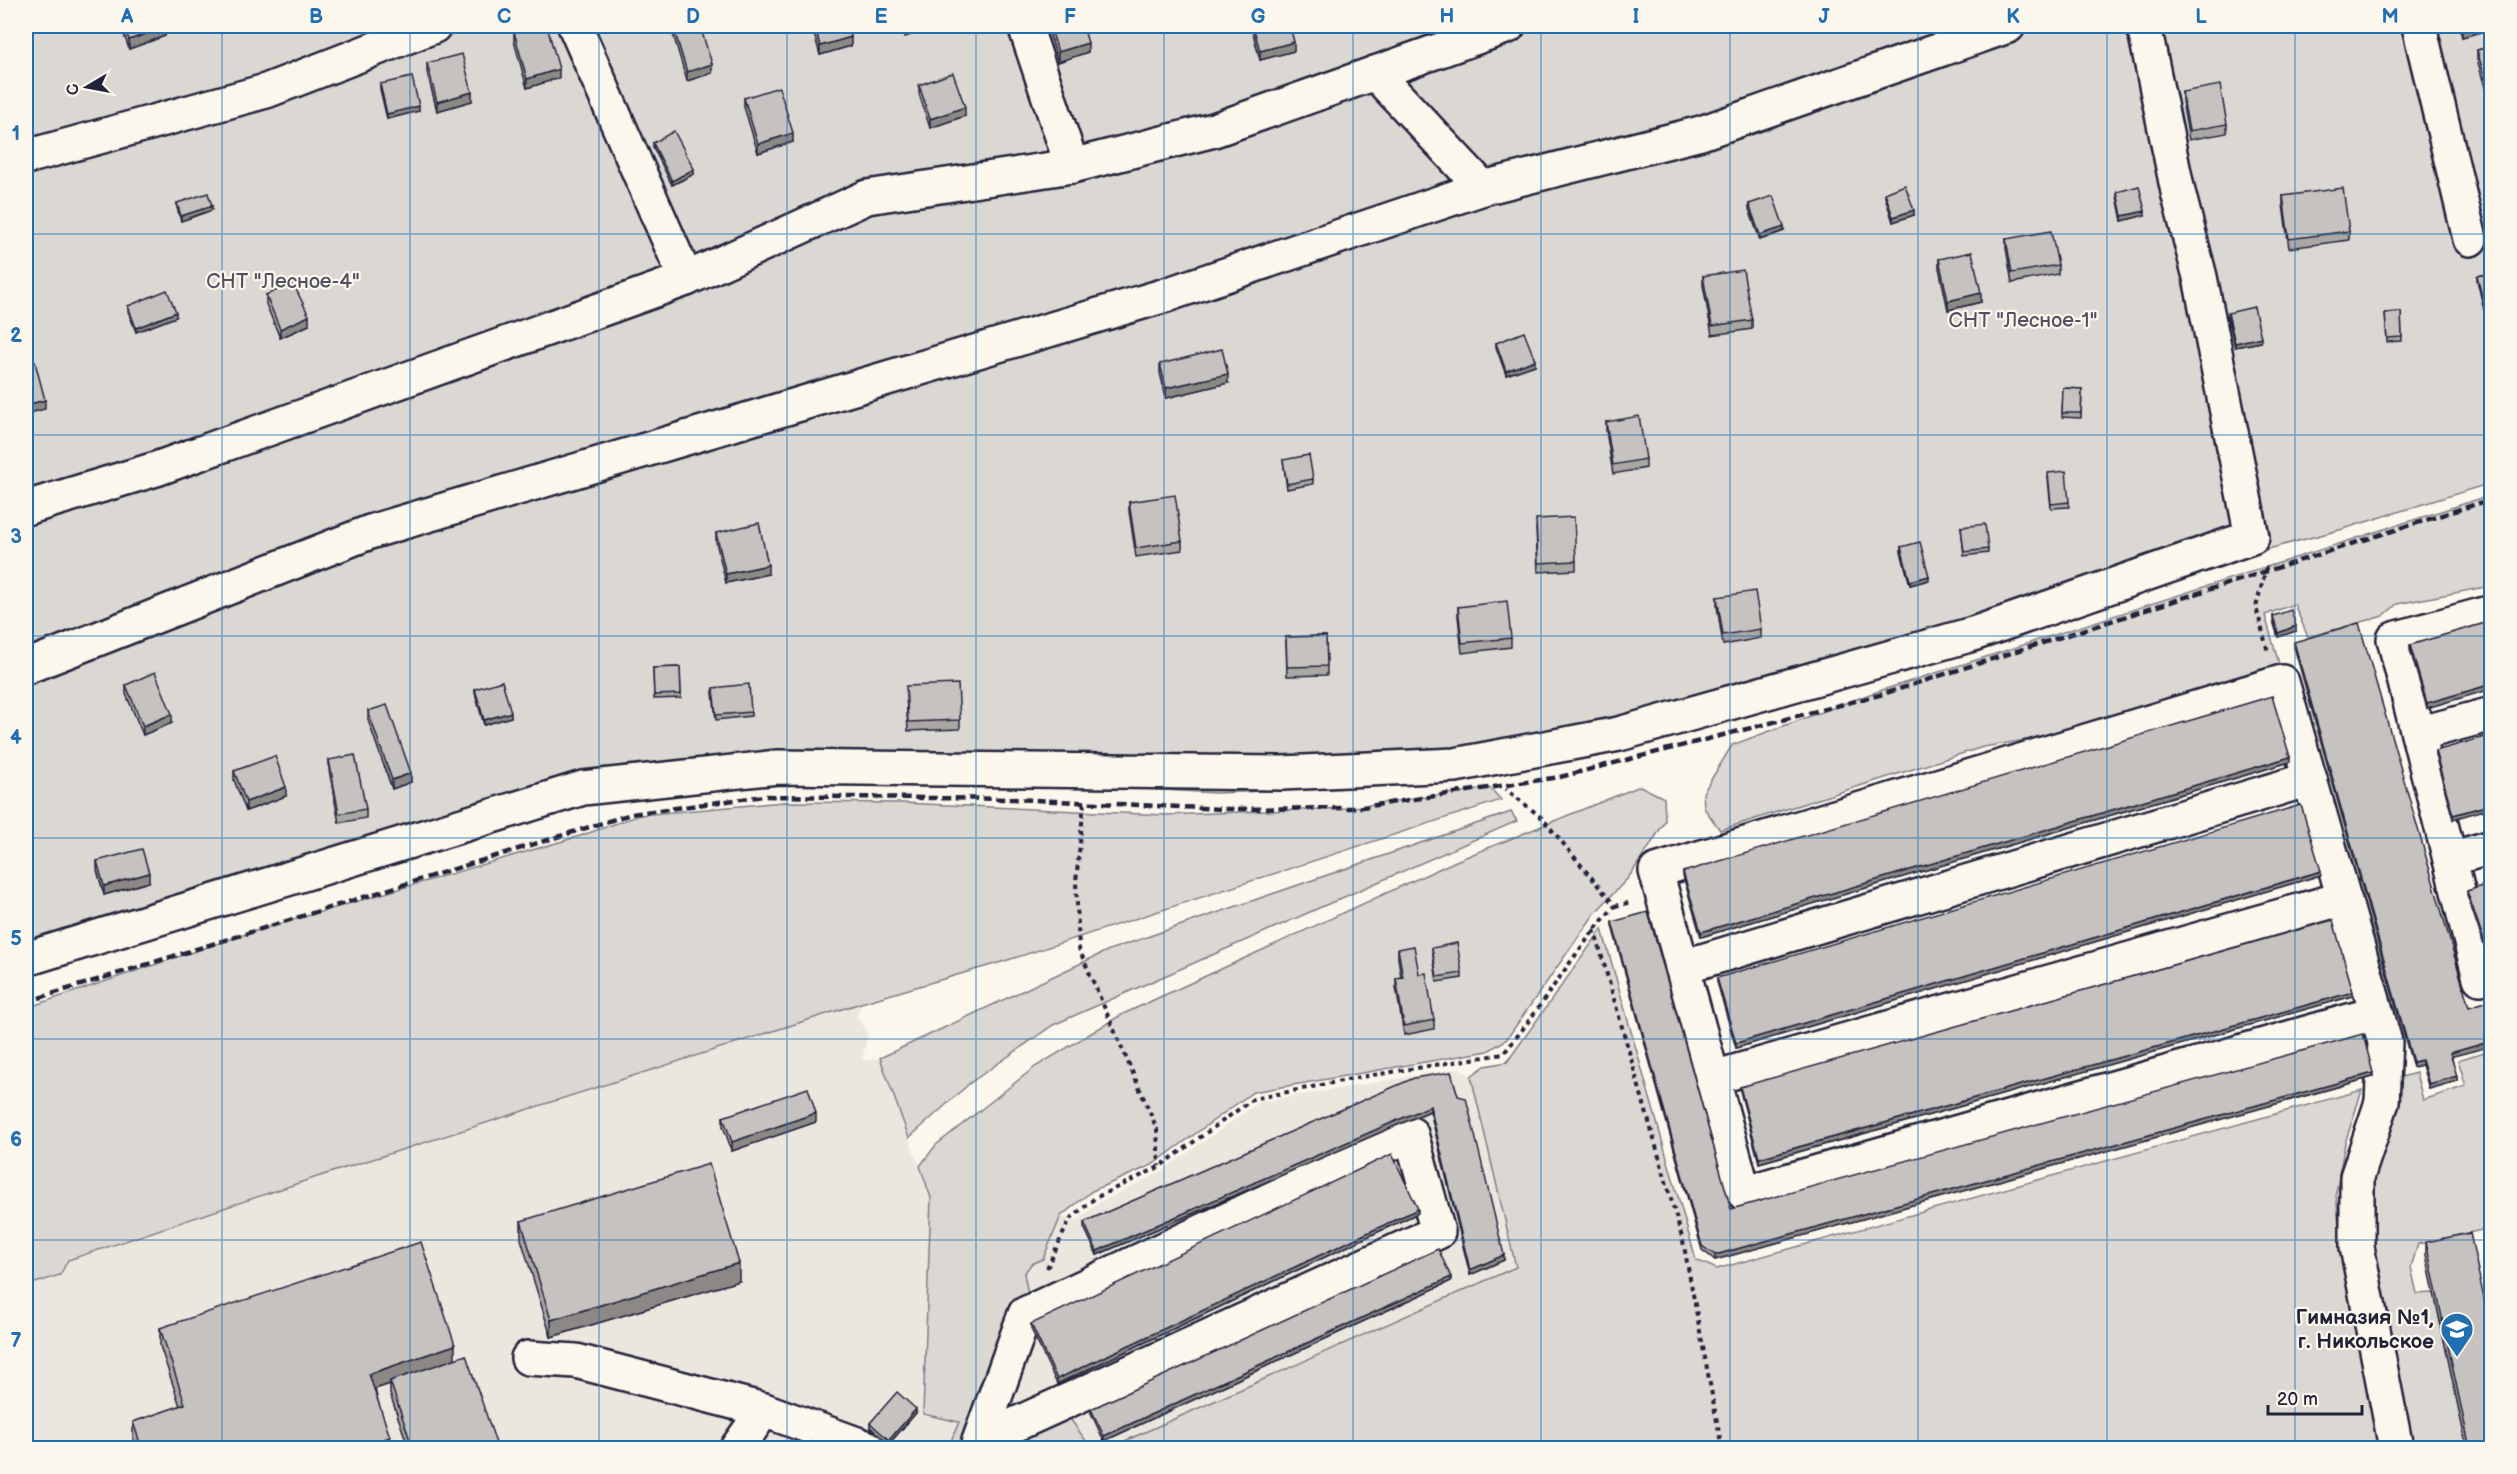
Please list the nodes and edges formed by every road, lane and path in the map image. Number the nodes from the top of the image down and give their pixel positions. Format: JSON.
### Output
{"nodes":[{"id":1,"x":434,"y":26,"type":"edge"},
{"id":2,"x":575,"y":26,"type":"edge"},
{"id":3,"x":1025,"y":26,"type":"edge"},
{"id":4,"x":1508,"y":26,"type":"edge"},
{"id":5,"x":2008,"y":26,"type":"edge"},
{"id":6,"x":2144,"y":26,"type":"edge"},
{"id":7,"x":2419,"y":26,"type":"edge"},
{"id":8,"x":1375,"y":73,"type":"junction"},
{"id":9,"x":26,"y":157,"type":"edge"},
{"id":10,"x":1072,"y":166,"type":"junction"},
{"id":11,"x":1483,"y":188,"type":"junction"},
{"id":12,"x":2470,"y":239,"type":"dead end"},
{"id":13,"x":686,"y":279,"type":"junction"},
{"id":14,"x":26,"y":508,"type":"edge"},
{"id":15,"x":2252,"y":537,"type":"junction"},
{"id":16,"x":2492,"y":612,"type":"edge"},
{"id":17,"x":26,"y":667,"type":"edge"},
{"id":18,"x":2282,"y":682,"type":"junction"},
{"id":19,"x":2492,"y":714,"type":"edge"},
{"id":20,"x":2418,"y":734,"type":"junction"},
{"id":21,"x":1071,"y":771,"type":"junction"},
{"id":22,"x":2310,"y":779,"type":"junction"},
{"id":23,"x":1502,"y":786,"type":"dead end"},
{"id":24,"x":2492,"y":847,"type":"edge"},
{"id":25,"x":2450,"y":860,"type":"junction"},
{"id":26,"x":2344,"y":898,"type":"junction"},
{"id":27,"x":1594,"y":929,"type":"junction"},
{"id":28,"x":26,"y":959,"type":"edge"},
{"id":29,"x":1682,"y":967,"type":"junction"},
{"id":30,"x":2492,"y":974,"type":"edge"},
{"id":31,"x":2377,"y":1013,"type":"junction"},
{"id":32,"x":1713,"y":1078,"type":"junction"},
{"id":33,"x":1160,"y":1167,"type":"junction"},
{"id":34,"x":1024,"y":1314,"type":"junction"},
{"id":35,"x":528,"y":1358,"type":"dead end"},
{"id":36,"x":764,"y":1410,"type":"junction"},
{"id":37,"x":978,"y":1445,"type":"edge"},
{"id":38,"x":737,"y":1449,"type":"edge"},
{"id":39,"x":868,"y":1449,"type":"edge"},
{"id":40,"x":1722,"y":1449,"type":"edge"},
{"id":41,"x":2396,"y":1449,"type":"edge"}],
"edges":[{"from":1,"to":9,"type":"street"},
{"from":2,"to":13,"type":"street"},
{"from":3,"to":10,"type":"street"},
{"from":4,"to":8,"type":"street"},
{"from":5,"to":11,"type":"street"},
{"from":6,"to":15,"type":"street"},
{"from":7,"to":12,"type":"street"},
{"from":8,"to":10,"type":"street"},
{"from":8,"to":11,"type":"street"},
{"from":10,"to":13,"type":"street"},
{"from":11,"to":17,"type":"street"},
{"from":13,"to":14,"type":"street"},
{"from":15,"to":18,"type":"path"},
{"from":15,"to":21,"type":"street"},
{"from":16,"to":20,"type":"street"},
{"from":18,"to":22,"type":"street"},
{"from":18,"to":29,"type":"street"},
{"from":19,"to":20,"type":"street"},
{"from":20,"to":25,"type":"street"},
{"from":21,"to":28,"type":"street"},
{"from":21,"to":33,"type":"path"},
{"from":22,"to":26,"type":"street"},
{"from":22,"to":29,"type":"street"},
{"from":23,"to":27,"type":"path"},
{"from":24,"to":25,"type":"street"},
{"from":25,"to":30,"type":"street"},
{"from":26,"to":31,"type":"street"},
{"from":26,"to":32,"type":"street"},
{"from":27,"to":33,"type":"path"},
{"from":27,"to":40,"type":"path"},
{"from":29,"to":32,"type":"street"},
{"from":31,"to":32,"type":"street"},
{"from":31,"to":41,"type":"street"},
{"from":33,"to":34,"type":"path"},
{"from":34,"to":37,"type":"street"},
{"from":34,"to":37,"type":"street"},
{"from":35,"to":36,"type":"street"},
{"from":36,"to":38,"type":"street"},
{"from":36,"to":39,"type":"street"}]}
